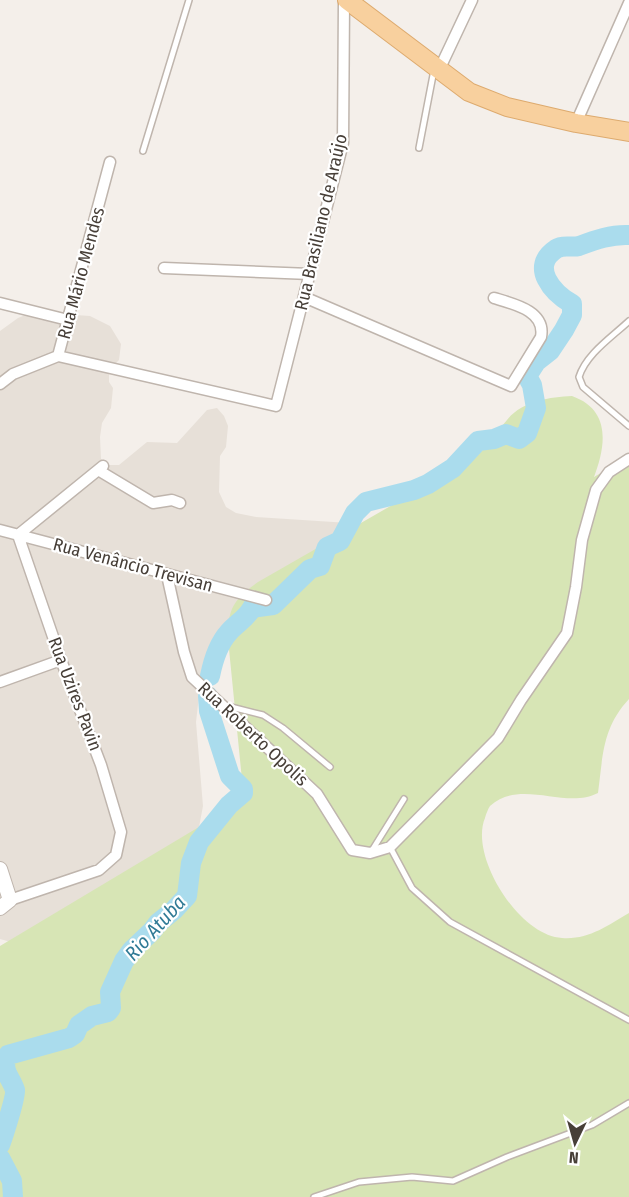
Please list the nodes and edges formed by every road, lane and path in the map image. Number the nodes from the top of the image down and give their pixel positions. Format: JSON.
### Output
{"nodes":[{"id":1,"x":189,"y":0,"type":"edge"},
{"id":2,"x":345,"y":0,"type":"edge"},
{"id":3,"x":472,"y":0,"type":"edge"},
{"id":4,"x":629,"y":3,"type":"edge"},
{"id":5,"x":437,"y":68,"type":"junction"},
{"id":6,"x":576,"y":123,"type":"junction"},
{"id":7,"x":629,"y":132,"type":"edge"},
{"id":8,"x":419,"y":148,"type":"dead end"},
{"id":9,"x":143,"y":151,"type":"dead end"},
{"id":10,"x":110,"y":162,"type":"dead end"},
{"id":11,"x":164,"y":268,"type":"dead end"},
{"id":12,"x":310,"y":274,"type":"junction"},
{"id":13,"x":304,"y":297,"type":"junction"},
{"id":14,"x":494,"y":298,"type":"dead end"},
{"id":15,"x":0,"y":303,"type":"edge"},
{"id":16,"x":68,"y":320,"type":"junction"},
{"id":17,"x":629,"y":321,"type":"edge"},
{"id":18,"x":58,"y":356,"type":"junction"},
{"id":19,"x":0,"y":384,"type":"edge"},
{"id":20,"x":629,"y":426,"type":"edge"},
{"id":21,"x":629,"y":459,"type":"edge"},
{"id":22,"x":180,"y":503,"type":"dead end"},
{"id":23,"x":0,"y":530,"type":"edge"},
{"id":24,"x":18,"y":535,"type":"junction"},
{"id":25,"x":167,"y":574,"type":"junction"},
{"id":26,"x":266,"y":600,"type":"dead end"},
{"id":27,"x":61,"y":660,"type":"junction"},
{"id":28,"x":0,"y":682,"type":"edge"},
{"id":29,"x":222,"y":705,"type":"junction"},
{"id":30,"x":330,"y":767,"type":"dead end"},
{"id":31,"x":404,"y":799,"type":"dead end"},
{"id":32,"x":390,"y":848,"type":"junction"},
{"id":33,"x":370,"y":853,"type":"junction"},
{"id":34,"x":0,"y":869,"type":"edge"},
{"id":35,"x":5,"y":904,"type":"edge"},
{"id":36,"x":629,"y":1020,"type":"edge"},
{"id":37,"x":629,"y":1103,"type":"edge"},
{"id":38,"x":314,"y":1197,"type":"edge"}],
"edges":[{"from":1,"to":9,"type":"lane"},
{"from":2,"to":5,"type":"main road"},
{"from":2,"to":12,"type":"street","name":"Rua Brasiliano de Araújo"},
{"from":3,"to":5,"type":"street"},
{"from":4,"to":6,"type":"street"},
{"from":5,"to":6,"type":"main road"},
{"from":5,"to":8,"type":"lane"},
{"from":6,"to":7,"type":"main road"},
{"from":10,"to":16,"type":"street","name":"Rua Mário Mendes"},
{"from":11,"to":12,"type":"street"},
{"from":12,"to":13,"type":"street","name":"Rua Brasiliano de Araújo"},
{"from":13,"to":14,"type":"street"},
{"from":13,"to":18,"type":"street","name":"Rua Brasiliano de Araújo"},
{"from":15,"to":16,"type":"street"},
{"from":16,"to":18,"type":"street","name":"Rua Mário Mendes"},
{"from":17,"to":20,"type":"lane"},
{"from":18,"to":19,"type":"street","name":"Rua Mário Mendes"},
{"from":21,"to":32,"type":"street"},
{"from":22,"to":24,"type":"street"},
{"from":23,"to":24,"type":"street","name":"Rua Venâncio Trevisan"},
{"from":24,"to":25,"type":"street","name":"Rua Venâncio Trevisan"},
{"from":24,"to":27,"type":"street","name":"Rua Uzires Pavin"},
{"from":25,"to":26,"type":"street","name":"Rua Venâncio Trevisan"},
{"from":25,"to":29,"type":"street","name":"Rua Roberto Opolis"},
{"from":27,"to":28,"type":"street"},
{"from":27,"to":35,"type":"street","name":"Rua Uzires Pavin"},
{"from":29,"to":30,"type":"lane"},
{"from":29,"to":33,"type":"street","name":"Rua Roberto Opolis"},
{"from":31,"to":33,"type":"lane"},
{"from":32,"to":33,"type":"street"},
{"from":32,"to":36,"type":"lane"},
{"from":34,"to":35,"type":"street"},
{"from":37,"to":38,"type":"lane"}]}
